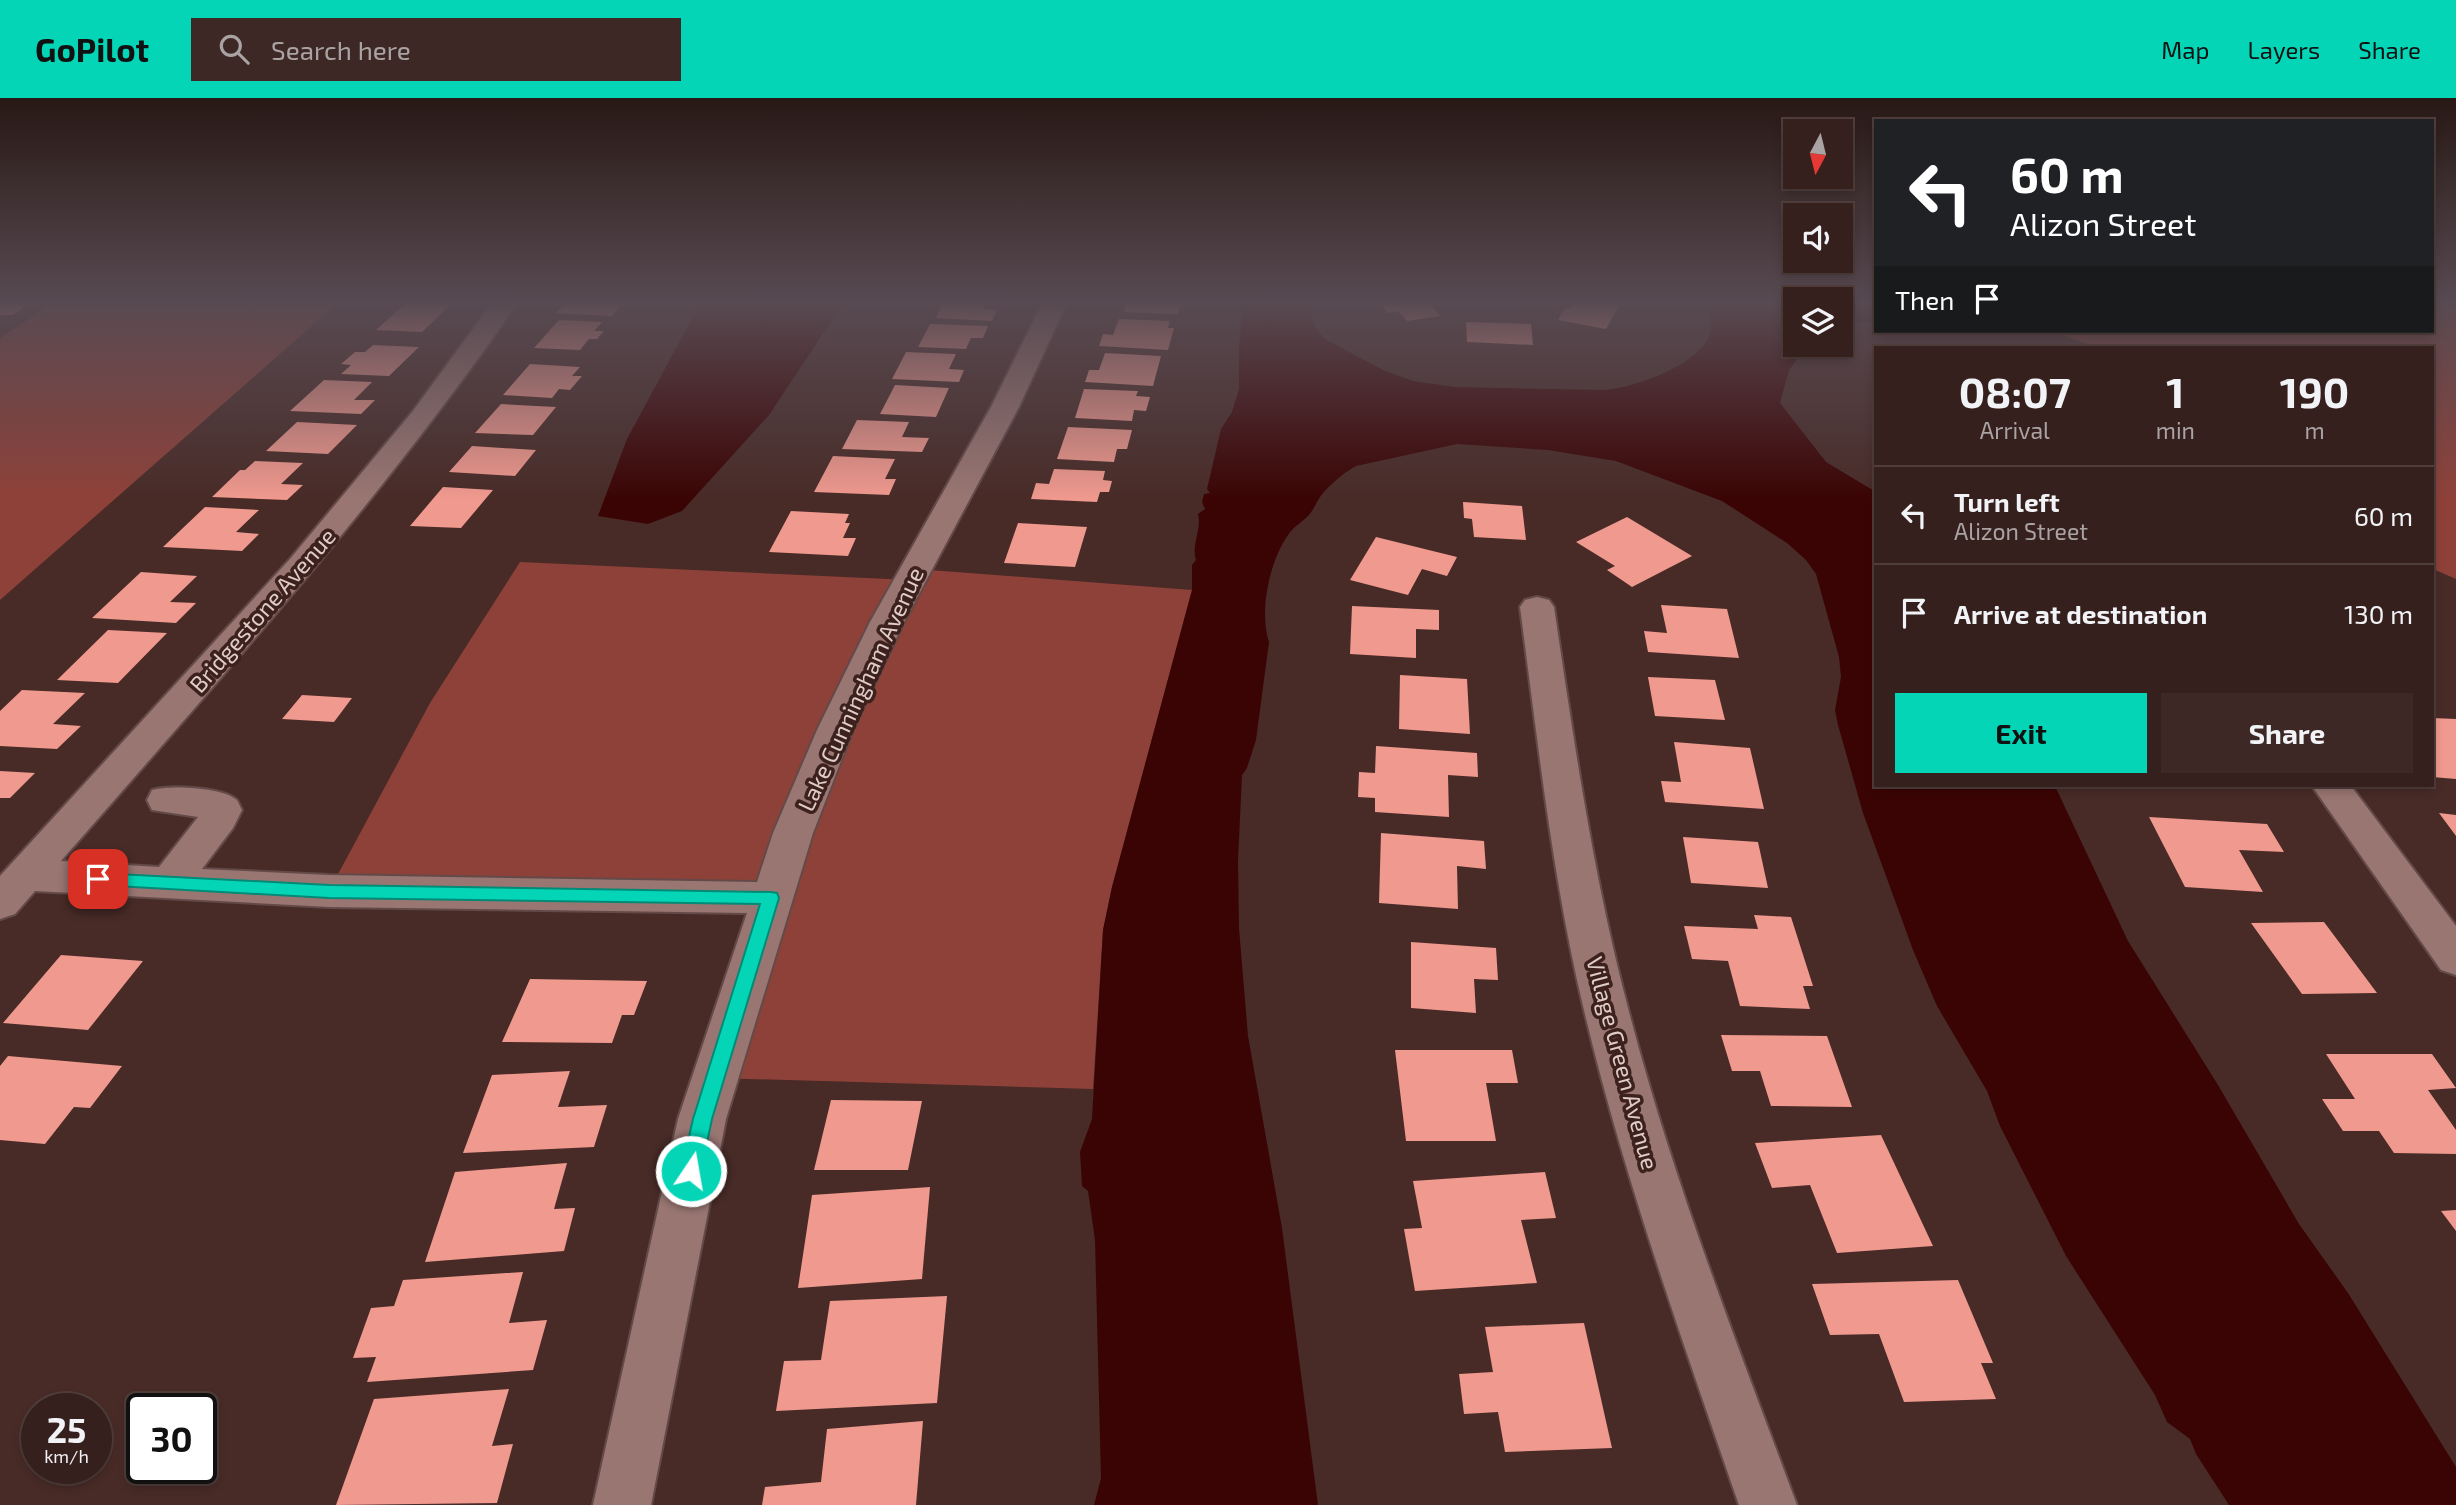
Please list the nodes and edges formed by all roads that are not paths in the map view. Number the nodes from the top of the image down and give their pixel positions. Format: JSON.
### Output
{"nodes":[{"id":1,"x":459,"y":368,"type":"edge"},
{"id":2,"x":1024,"y":368,"type":"edge"},
{"id":3,"x":1537,"y":607,"type":"dead end"},
{"id":4,"x":2332,"y":787,"type":"edge"},
{"id":5,"x":166,"y":800,"type":"dead end"},
{"id":6,"x":169,"y":883,"type":"junction"},
{"id":7,"x":13,"y":889,"type":"edge"},
{"id":8,"x":771,"y":898,"type":"junction"},
{"id":9,"x":2456,"y":958,"type":"edge"},
{"id":10,"x":622,"y":1505,"type":"edge"},
{"id":11,"x":1768,"y":1505,"type":"edge"}],
"edges":[{"from":1,"to":7,"type":"street","name":"Bridgestone Avenue"},
{"from":2,"to":8,"type":"street","name":"Lake Cunningham Avenue"},
{"from":3,"to":11,"type":"street","name":"Village Green Avenue"},
{"from":4,"to":9,"type":"street"},
{"from":5,"to":6,"type":"street"},
{"from":6,"to":7,"type":"street"},
{"from":6,"to":8,"type":"street"},
{"from":8,"to":10,"type":"street","name":"Lake Cunningham Avenue"}]}
